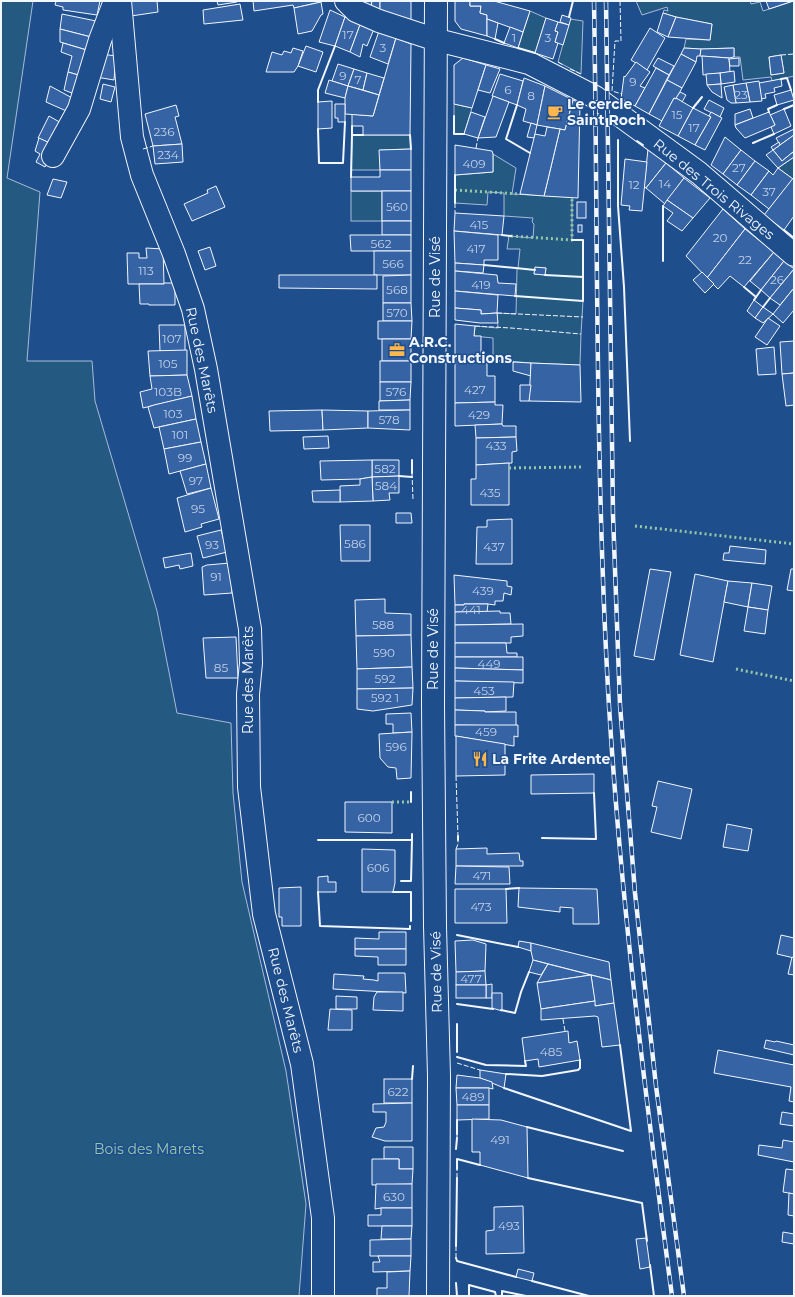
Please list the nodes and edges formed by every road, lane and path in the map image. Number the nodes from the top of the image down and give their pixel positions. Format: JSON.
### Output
{"nodes":[{"id":1,"x":116,"y":1,"type":"edge"},
{"id":2,"x":120,"y":1,"type":"edge"},
{"id":3,"x":346,"y":1,"type":"edge"},
{"id":4,"x":436,"y":1,"type":"edge"},
{"id":5,"x":437,"y":40,"type":"junction"},
{"id":6,"x":53,"y":156,"type":"dead end"},
{"id":7,"x":794,"y":255,"type":"edge"},
{"id":8,"x":322,"y":1296,"type":"edge"},
{"id":9,"x":438,"y":1296,"type":"edge"}],
"edges":[{"from":1,"to":6,"type":"street"},
{"from":2,"to":8,"type":"street","name":"Rue des Marêts"},
{"from":3,"to":5,"type":"street","name":"Rue des Trois Rivages"},
{"from":4,"to":5,"type":"street","name":"Rue de Visé"},
{"from":5,"to":7,"type":"street","name":"Rue des Trois Rivages"},
{"from":5,"to":9,"type":"street","name":"Rue de Visé"}]}
